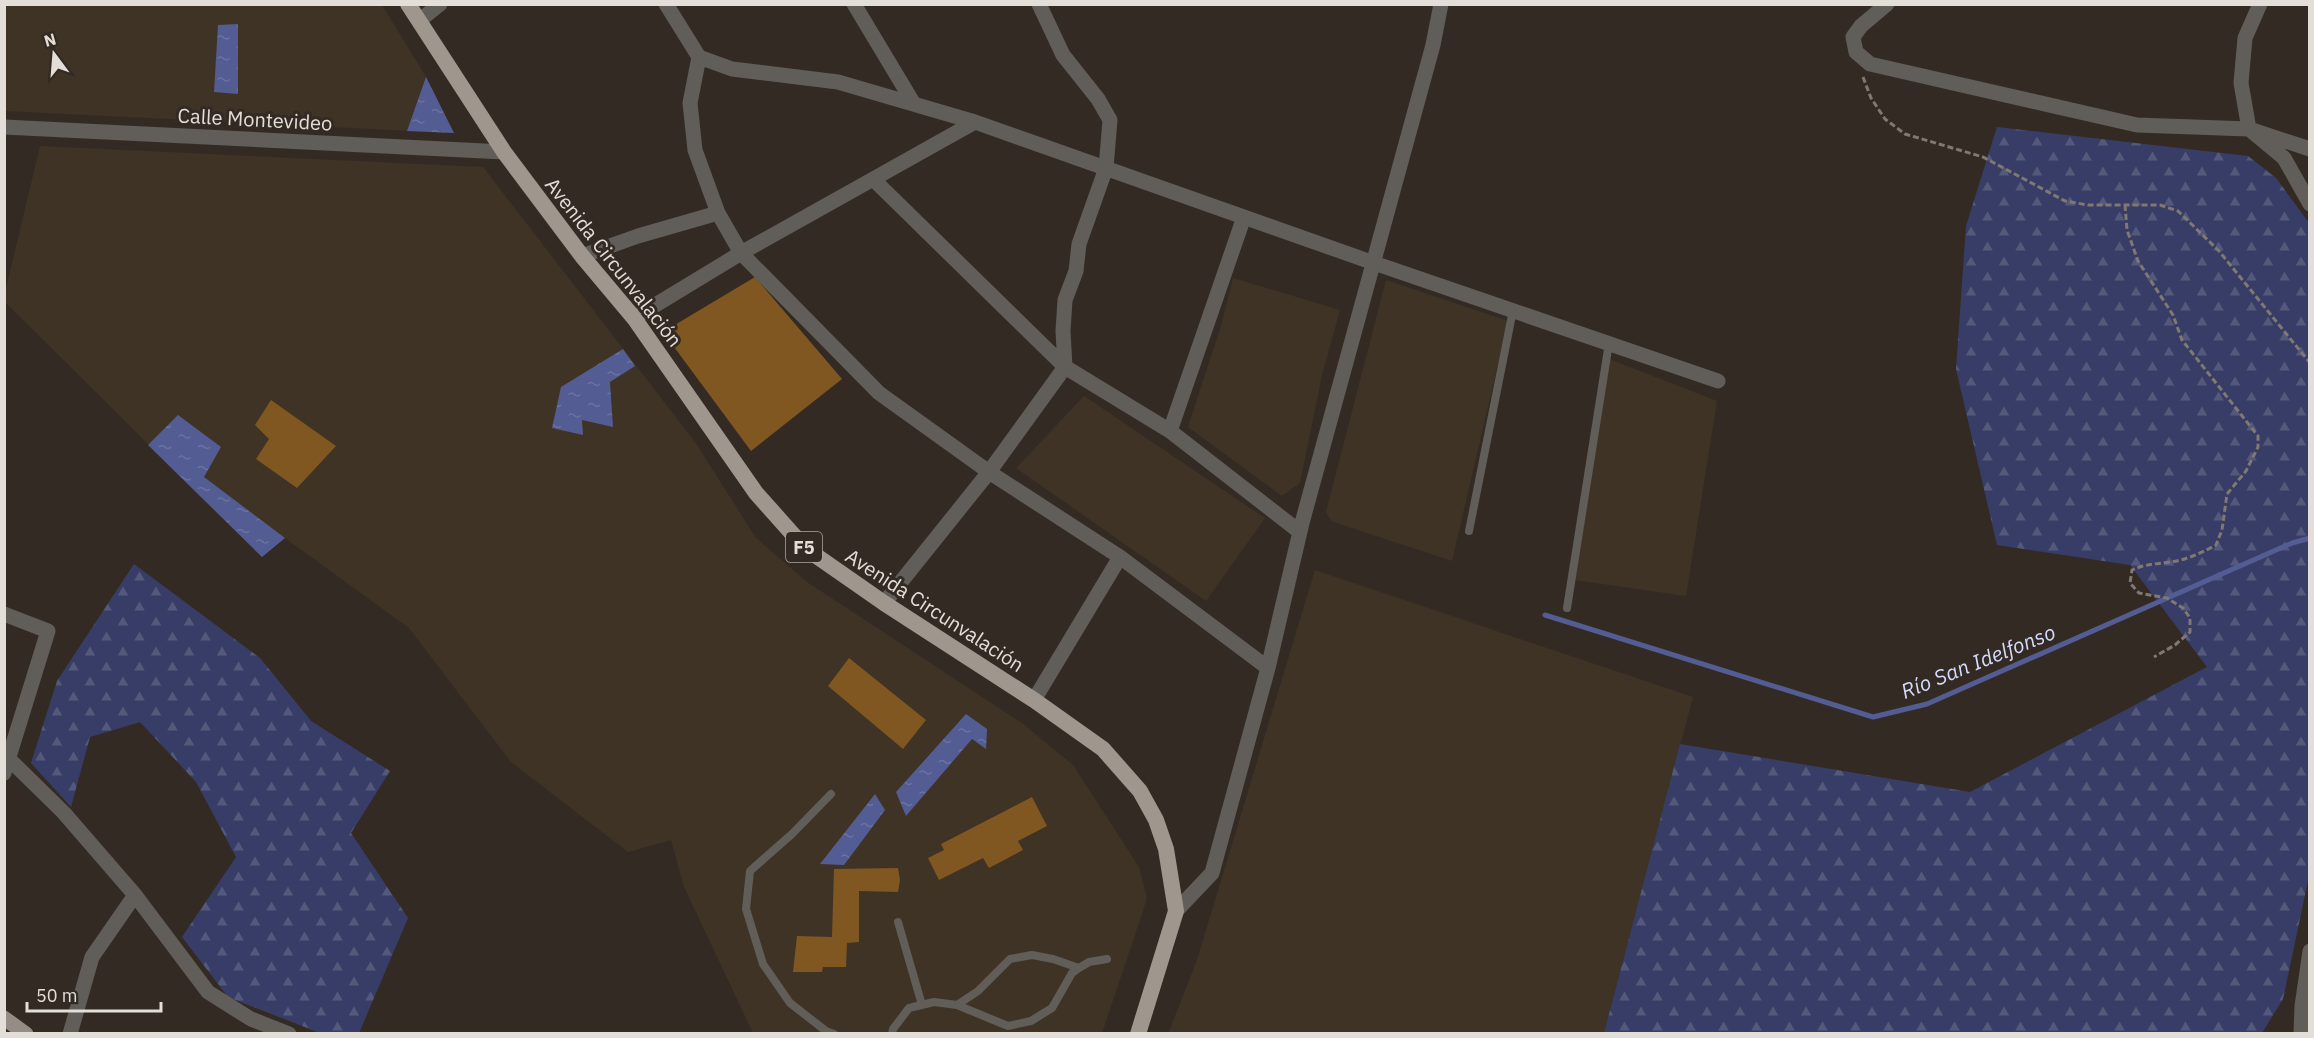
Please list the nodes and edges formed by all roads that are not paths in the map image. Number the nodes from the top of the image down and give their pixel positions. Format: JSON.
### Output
{"nodes":[{"id":1,"x":408,"y":4,"type":"edge"},
{"id":2,"x":440,"y":4,"type":"edge"},
{"id":3,"x":666,"y":4,"type":"edge"},
{"id":4,"x":854,"y":4,"type":"edge"},
{"id":5,"x":1039,"y":4,"type":"edge"},
{"id":6,"x":1441,"y":4,"type":"edge"},
{"id":7,"x":1887,"y":4,"type":"edge"},
{"id":8,"x":2260,"y":4,"type":"edge"},
{"id":9,"x":419,"y":21,"type":"junction"},
{"id":10,"x":699,"y":57,"type":"junction"},
{"id":11,"x":914,"y":104,"type":"junction"},
{"id":12,"x":975,"y":122,"type":"junction"},
{"id":13,"x":4,"y":127,"type":"edge"},
{"id":14,"x":2249,"y":129,"type":"junction"},
{"id":15,"x":2310,"y":149,"type":"edge"},
{"id":16,"x":504,"y":152,"type":"junction"},
{"id":17,"x":1106,"y":168,"type":"junction"},
{"id":18,"x":874,"y":180,"type":"junction"},
{"id":19,"x":2310,"y":204,"type":"edge"},
{"id":20,"x":718,"y":213,"type":"junction"},
{"id":21,"x":1244,"y":217,"type":"junction"},
{"id":22,"x":741,"y":253,"type":"junction"},
{"id":23,"x":582,"y":256,"type":"junction"},
{"id":24,"x":1374,"y":263,"type":"junction"},
{"id":25,"x":1513,"y":310,"type":"junction"},
{"id":26,"x":634,"y":318,"type":"junction"},
{"id":27,"x":1609,"y":343,"type":"junction"},
{"id":28,"x":1065,"y":367,"type":"junction"},
{"id":29,"x":1718,"y":381,"type":"dead end"},
{"id":30,"x":1170,"y":431,"type":"junction"},
{"id":31,"x":989,"y":472,"type":"junction"},
{"id":32,"x":1469,"y":531,"type":"dead end"},
{"id":33,"x":1300,"y":532,"type":"junction"},
{"id":34,"x":1120,"y":557,"type":"junction"},
{"id":35,"x":884,"y":603,"type":"junction"},
{"id":36,"x":1567,"y":608,"type":"dead end"},
{"id":37,"x":4,"y":614,"type":"edge"},
{"id":38,"x":1268,"y":668,"type":"junction"},
{"id":39,"x":1034,"y":700,"type":"junction"},
{"id":40,"x":7,"y":755,"type":"edge"},
{"id":41,"x":4,"y":773,"type":"edge"},
{"id":42,"x":831,"y":794,"type":"dead end"},
{"id":43,"x":135,"y":896,"type":"junction"},
{"id":44,"x":1176,"y":911,"type":"junction"},
{"id":45,"x":898,"y":922,"type":"dead end"},
{"id":46,"x":2310,"y":951,"type":"edge"},
{"id":47,"x":1107,"y":959,"type":"dead end"},
{"id":48,"x":1078,"y":968,"type":"junction"},
{"id":49,"x":922,"y":1005,"type":"junction"},
{"id":50,"x":957,"y":1005,"type":"junction"},
{"id":51,"x":4,"y":1018,"type":"edge"},
{"id":52,"x":26,"y":1034,"type":"edge"},
{"id":53,"x":70,"y":1034,"type":"edge"},
{"id":54,"x":289,"y":1034,"type":"edge"},
{"id":55,"x":834,"y":1034,"type":"edge"},
{"id":56,"x":892,"y":1034,"type":"edge"},
{"id":57,"x":1138,"y":1034,"type":"edge"},
{"id":58,"x":2301,"y":1034,"type":"edge"}],
"edges":[{"from":1,"to":9,"type":"highway","name":"Avenida Circunvalación","number":"F5"},
{"from":2,"to":9,"type":"street"},
{"from":3,"to":10,"type":"street"},
{"from":4,"to":11,"type":"street"},
{"from":5,"to":17,"type":"street"},
{"from":6,"to":24,"type":"street"},
{"from":7,"to":14,"type":"street"},
{"from":8,"to":14,"type":"street"},
{"from":9,"to":16,"type":"highway","name":"Avenida Circunvalación","number":"F5"},
{"from":10,"to":11,"type":"street"},
{"from":10,"to":20,"type":"street"},
{"from":11,"to":12,"type":"street"},
{"from":12,"to":17,"type":"street"},
{"from":12,"to":18,"type":"street"},
{"from":13,"to":16,"type":"street","name":"Calle Montevideo"},
{"from":14,"to":15,"type":"street"},
{"from":14,"to":19,"type":"street"},
{"from":16,"to":23,"type":"highway","name":"Avenida Circunvalación","number":"F5"},
{"from":17,"to":21,"type":"street"},
{"from":17,"to":28,"type":"street"},
{"from":18,"to":22,"type":"street"},
{"from":18,"to":28,"type":"street"},
{"from":20,"to":22,"type":"street"},
{"from":20,"to":23,"type":"street"},
{"from":21,"to":24,"type":"street"},
{"from":21,"to":30,"type":"street"},
{"from":22,"to":26,"type":"street"},
{"from":22,"to":31,"type":"street"},
{"from":23,"to":26,"type":"highway","name":"Avenida Circunvalación","number":"F5"},
{"from":24,"to":25,"type":"street"},
{"from":24,"to":33,"type":"street"},
{"from":25,"to":27,"type":"street"},
{"from":25,"to":32,"type":"lane"},
{"from":26,"to":35,"type":"highway","name":"Avenida Circunvalación","number":"F5"},
{"from":27,"to":29,"type":"street"},
{"from":27,"to":36,"type":"lane"},
{"from":28,"to":30,"type":"street"},
{"from":28,"to":31,"type":"street"},
{"from":30,"to":33,"type":"street"},
{"from":31,"to":34,"type":"street"},
{"from":31,"to":35,"type":"street"},
{"from":33,"to":38,"type":"street"},
{"from":34,"to":38,"type":"street"},
{"from":34,"to":39,"type":"street"},
{"from":35,"to":39,"type":"highway","name":"Avenida Circunvalación","number":"F5"},
{"from":37,"to":40,"type":"street"},
{"from":38,"to":44,"type":"street"},
{"from":39,"to":44,"type":"highway","name":"Avenida Circunvalación","number":"F5"},
{"from":40,"to":41,"type":"street"},
{"from":40,"to":43,"type":"street"},
{"from":42,"to":55,"type":"lane"},
{"from":43,"to":53,"type":"street"},
{"from":43,"to":54,"type":"street"},
{"from":44,"to":57,"type":"highway","name":"Avenida Circunvalación","number":"F5"},
{"from":45,"to":49,"type":"lane"},
{"from":46,"to":58,"type":"street"},
{"from":47,"to":48,"type":"lane"},
{"from":48,"to":50,"type":"lane"},
{"from":48,"to":50,"type":"lane"},
{"from":49,"to":50,"type":"lane"},
{"from":49,"to":56,"type":"lane"},
{"from":51,"to":52,"type":"main road"}]}
